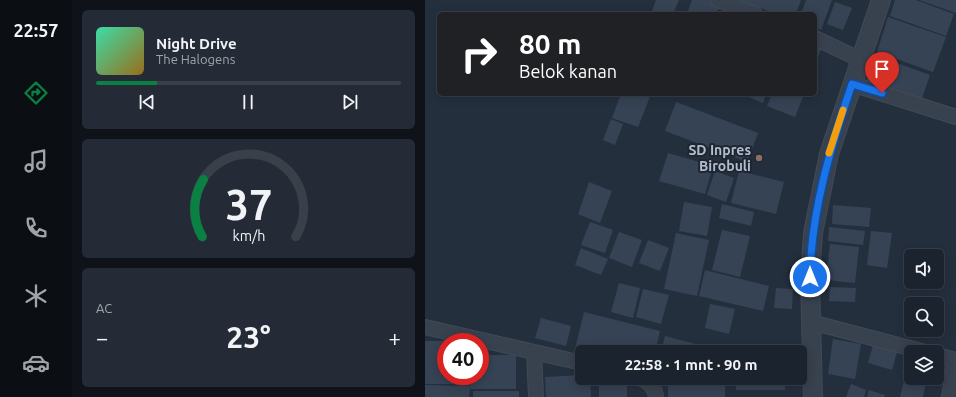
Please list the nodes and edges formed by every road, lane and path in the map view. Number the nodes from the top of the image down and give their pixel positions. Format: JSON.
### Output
{"nodes":[{"id":1,"x":718,"y":0,"type":"edge"},
{"id":2,"x":881,"y":0,"type":"edge"},
{"id":3,"x":750,"y":12,"type":"edge"},
{"id":4,"x":817,"y":39,"type":"edge"},
{"id":5,"x":861,"y":60,"type":"junction"},
{"id":6,"x":852,"y":84,"type":"junction"},
{"id":7,"x":956,"y":117,"type":"edge"},
{"id":8,"x":811,"y":322,"type":"junction"},
{"id":9,"x":425,"y":327,"type":"edge"},
{"id":10,"x":904,"y":346,"type":"edge"},
{"id":11,"x":534,"y":352,"type":"junction"},
{"id":12,"x":944,"y":357,"type":"edge"},
{"id":13,"x":956,"y":360,"type":"edge"},
{"id":14,"x":575,"y":361,"type":"edge"},
{"id":15,"x":650,"y":385,"type":"edge"},
{"id":16,"x":536,"y":397,"type":"edge"},
{"id":17,"x":657,"y":397,"type":"edge"},
{"id":18,"x":813,"y":397,"type":"edge"},
{"id":19,"x":949,"y":397,"type":"edge"}],
"edges":[{"from":1,"to":3,"type":"street"},
{"from":2,"to":5,"type":"street"},
{"from":4,"to":5,"type":"street"},
{"from":5,"to":6,"type":"street"},
{"from":6,"to":7,"type":"street"},
{"from":6,"to":8,"type":"street"},
{"from":8,"to":10,"type":"street"},
{"from":8,"to":18,"type":"street"},
{"from":9,"to":11,"type":"street"},
{"from":11,"to":14,"type":"street"},
{"from":11,"to":16,"type":"street"},
{"from":12,"to":13,"type":"street"},
{"from":13,"to":19,"type":"street"},
{"from":15,"to":17,"type":"street"}]}
